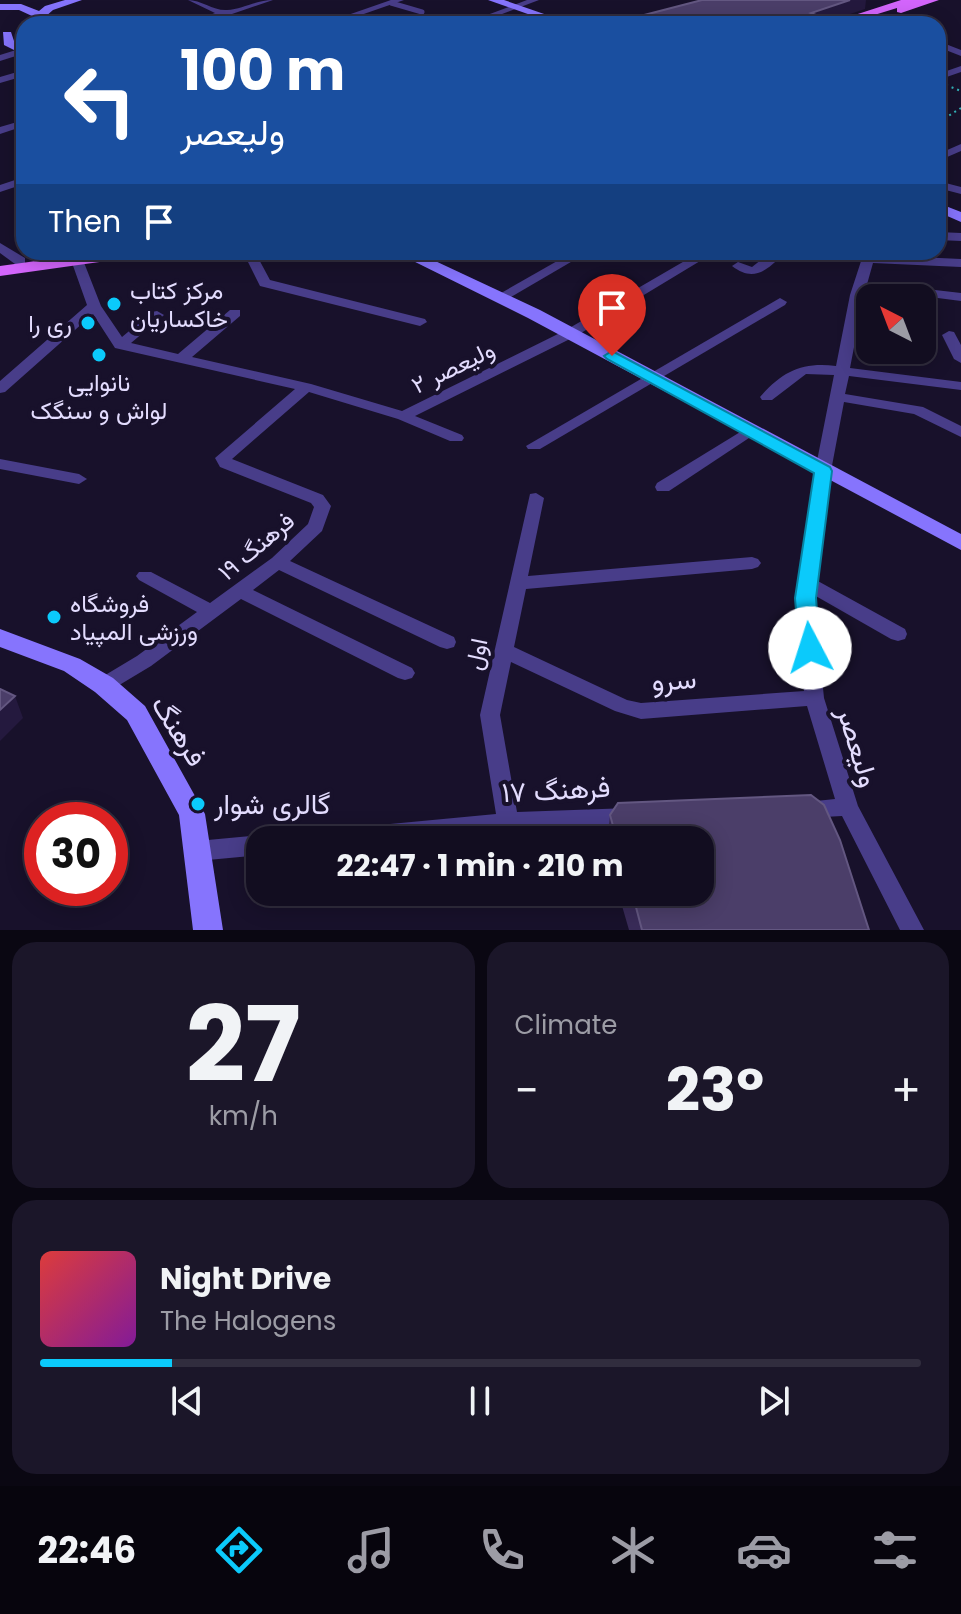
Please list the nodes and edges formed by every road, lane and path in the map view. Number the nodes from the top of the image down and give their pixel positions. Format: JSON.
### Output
{"nodes":[{"id":1,"x":56,"y":0,"type":"edge"},
{"id":2,"x":77,"y":0,"type":"edge"},
{"id":3,"x":192,"y":0,"type":"edge"},
{"id":4,"x":269,"y":0,"type":"edge"},
{"id":5,"x":493,"y":0,"type":"edge"},
{"id":6,"x":535,"y":0,"type":"edge"},
{"id":7,"x":912,"y":0,"type":"edge"},
{"id":8,"x":934,"y":0,"type":"edge"},
{"id":9,"x":396,"y":2,"type":"edge"},
{"id":10,"x":0,"y":7,"type":"edge"},
{"id":11,"x":21,"y":7,"type":"junction"},
{"id":12,"x":515,"y":7,"type":"junction"},
{"id":13,"x":422,"y":12,"type":"dead end"},
{"id":14,"x":224,"y":14,"type":"junction"},
{"id":15,"x":31,"y":16,"type":"edge"},
{"id":16,"x":38,"y":16,"type":"edge"},
{"id":17,"x":217,"y":16,"type":"edge"},
{"id":18,"x":229,"y":16,"type":"edge"},
{"id":19,"x":351,"y":16,"type":"edge"},
{"id":20,"x":490,"y":16,"type":"edge"},
{"id":21,"x":543,"y":16,"type":"edge"},
{"id":22,"x":859,"y":16,"type":"edge"},
{"id":23,"x":887,"y":16,"type":"edge"},
{"id":24,"x":32,"y":260,"type":"edge"},
{"id":25,"x":57,"y":260,"type":"edge"},
{"id":26,"x":79,"y":260,"type":"edge"},
{"id":27,"x":253,"y":260,"type":"edge"},
{"id":28,"x":420,"y":260,"type":"edge"},
{"id":29,"x":568,"y":260,"type":"edge"},
{"id":30,"x":695,"y":260,"type":"edge"},
{"id":31,"x":769,"y":260,"type":"edge"},
{"id":32,"x":868,"y":260,"type":"edge"},
{"id":33,"x":922,"y":260,"type":"edge"},
{"id":34,"x":20,"y":261,"type":"joint"},
{"id":35,"x":961,"y":263,"type":"edge"},
{"id":36,"x":0,"y":264,"type":"edge"},
{"id":37,"x":738,"y":266,"type":"dead end"},
{"id":38,"x":0,"y":271,"type":"edge"},
{"id":39,"x":936,"y":294,"type":"edge"},
{"id":40,"x":501,"y":297,"type":"junction"},
{"id":41,"x":961,"y":297,"type":"edge"},
{"id":42,"x":780,"y":302,"type":"dead end"},
{"id":43,"x":94,"y":306,"type":"junction"},
{"id":44,"x":235,"y":313,"type":"dead end"},
{"id":45,"x":157,"y":315,"type":"dead end"},
{"id":46,"x":420,"y":322,"type":"dead end"},
{"id":47,"x":571,"y":333,"type":"junction"},
{"id":48,"x":949,"y":335,"type":"dead end"},
{"id":49,"x":120,"y":345,"type":"junction"},
{"id":50,"x":181,"y":359,"type":"junction"},
{"id":51,"x":961,"y":359,"type":"edge"},
{"id":52,"x":843,"y":371,"type":"junction"},
{"id":53,"x":651,"y":377,"type":"junction"},
{"id":54,"x":961,"y":386,"type":"edge"},
{"id":55,"x":306,"y":387,"type":"junction"},
{"id":56,"x":0,"y":389,"type":"edge"},
{"id":57,"x":767,"y":397,"type":"dead end"},
{"id":58,"x":838,"y":397,"type":"junction"},
{"id":59,"x":403,"y":416,"type":"junction"},
{"id":60,"x":750,"y":431,"type":"junction"},
{"id":61,"x":961,"y":432,"type":"edge"},
{"id":62,"x":456,"y":438,"type":"dead end"},
{"id":63,"x":534,"y":446,"type":"dead end"},
{"id":64,"x":0,"y":464,"type":"edge"},
{"id":65,"x":823,"y":471,"type":"junction"},
{"id":66,"x":79,"y":479,"type":"dead end"},
{"id":67,"x":663,"y":487,"type":"dead end"},
{"id":68,"x":536,"y":498,"type":"dead end"},
{"id":69,"x":961,"y":543,"type":"edge"},
{"id":70,"x":278,"y":562,"type":"junction"},
{"id":71,"x":752,"y":563,"type":"dead end"},
{"id":72,"x":145,"y":576,"type":"dead end"},
{"id":73,"x":518,"y":583,"type":"junction"},
{"id":74,"x":808,"y":583,"type":"junction"},
{"id":75,"x":240,"y":591,"type":"junction"},
{"id":76,"x":212,"y":612,"type":"junction"},
{"id":77,"x":898,"y":634,"type":"dead end"},
{"id":78,"x":0,"y":638,"type":"edge"},
{"id":79,"x":447,"y":642,"type":"dead end"},
{"id":80,"x":504,"y":650,"type":"junction"},
{"id":81,"x":405,"y":673,"type":"dead end"},
{"id":82,"x":104,"y":685,"type":"junction"},
{"id":83,"x":814,"y":698,"type":"junction"},
{"id":84,"x":848,"y":807,"type":"junction"},
{"id":85,"x":786,"y":810,"type":"edge"},
{"id":86,"x":647,"y":816,"type":"edge"},
{"id":87,"x":508,"y":822,"type":"junction"},
{"id":88,"x":465,"y":826,"type":"edge"},
{"id":89,"x":246,"y":846,"type":"edge"},
{"id":90,"x":197,"y":851,"type":"junction"},
{"id":91,"x":208,"y":930,"type":"edge"},
{"id":92,"x":912,"y":930,"type":"edge"}],
"edges":[{"from":1,"to":11,"type":"main road"},
{"from":2,"to":16,"type":"main road"},
{"from":3,"to":14,"type":"street"},
{"from":4,"to":14,"type":"street"},
{"from":5,"to":12,"type":"main road"},
{"from":6,"to":12,"type":"street"},
{"from":7,"to":22,"type":"main road"},
{"from":8,"to":23,"type":"main road"},
{"from":9,"to":13,"type":"lane"},
{"from":9,"to":19,"type":"street"},
{"from":10,"to":11,"type":"main road"},
{"from":11,"to":15,"type":"main road"},
{"from":12,"to":20,"type":"street"},
{"from":12,"to":21,"type":"main road"},
{"from":14,"to":17,"type":"street"},
{"from":14,"to":18,"type":"street"},
{"from":24,"to":34,"type":"main road"},
{"from":25,"to":38,"type":"main road"},
{"from":26,"to":43,"type":"street"},
{"from":27,"to":46,"type":"street"},
{"from":28,"to":40,"type":"main road"},
{"from":29,"to":40,"type":"street"},
{"from":30,"to":47,"type":"street","name":"ولیعصر ٢"},
{"from":31,"to":37,"type":"street"},
{"from":32,"to":52,"type":"street","name":"ولیعصر"},
{"from":33,"to":35,"type":"street"},
{"from":34,"to":36,"type":"main road"},
{"from":39,"to":41,"type":"street"},
{"from":40,"to":47,"type":"main road"},
{"from":42,"to":53,"type":"street"},
{"from":43,"to":49,"type":"street"},
{"from":43,"to":56,"type":"street"},
{"from":44,"to":50,"type":"street"},
{"from":45,"to":49,"type":"street"},
{"from":47,"to":53,"type":"main road"},
{"from":47,"to":59,"type":"street","name":"ولیعصر ٢"},
{"from":48,"to":51,"type":"street"},
{"from":49,"to":50,"type":"street","name":"ولیعصر ٢"},
{"from":50,"to":55,"type":"street","name":"ولیعصر ٢"},
{"from":52,"to":54,"type":"street"},
{"from":52,"to":57,"type":"street"},
{"from":52,"to":58,"type":"street","name":"ولیعصر"},
{"from":53,"to":60,"type":"main road"},
{"from":53,"to":63,"type":"street"},
{"from":55,"to":59,"type":"street","name":"ولیعصر ٢"},
{"from":55,"to":70,"type":"street","name":"فرهنگ ۱۹"},
{"from":58,"to":61,"type":"street"},
{"from":58,"to":65,"type":"street","name":"ولیعصر"},
{"from":59,"to":62,"type":"street"},
{"from":60,"to":65,"type":"main road"},
{"from":60,"to":67,"type":"street"},
{"from":64,"to":66,"type":"street"},
{"from":65,"to":69,"type":"main road"},
{"from":65,"to":74,"type":"street","name":"ولیعصر"},
{"from":68,"to":73,"type":"street","name":"اول"},
{"from":70,"to":75,"type":"street","name":"فرهنگ ۱۹"},
{"from":70,"to":79,"type":"street"},
{"from":71,"to":73,"type":"street"},
{"from":72,"to":76,"type":"street"},
{"from":73,"to":80,"type":"street","name":"اول"},
{"from":74,"to":77,"type":"street"},
{"from":74,"to":83,"type":"street","name":"ولیعصر"},
{"from":75,"to":76,"type":"street","name":"فرهنگ ۱۹"},
{"from":75,"to":81,"type":"street"},
{"from":76,"to":82,"type":"street","name":"فرهنگ ۱۹"},
{"from":78,"to":82,"type":"main road","name":"فرهنگ"},
{"from":80,"to":83,"type":"street","name":"سرو"},
{"from":80,"to":87,"type":"street","name":"اول"},
{"from":82,"to":90,"type":"main road","name":"فرهنگ"},
{"from":83,"to":84,"type":"street","name":"ولیعصر"},
{"from":84,"to":85,"type":"street"},
{"from":84,"to":92,"type":"street","name":"ولیعصر"},
{"from":86,"to":87,"type":"street","name":"فرهنگ ۱۷"},
{"from":87,"to":88,"type":"street","name":"فرهنگ ۱۷"},
{"from":89,"to":90,"type":"street"},
{"from":90,"to":91,"type":"main road","name":"فرهنگ"}]}
